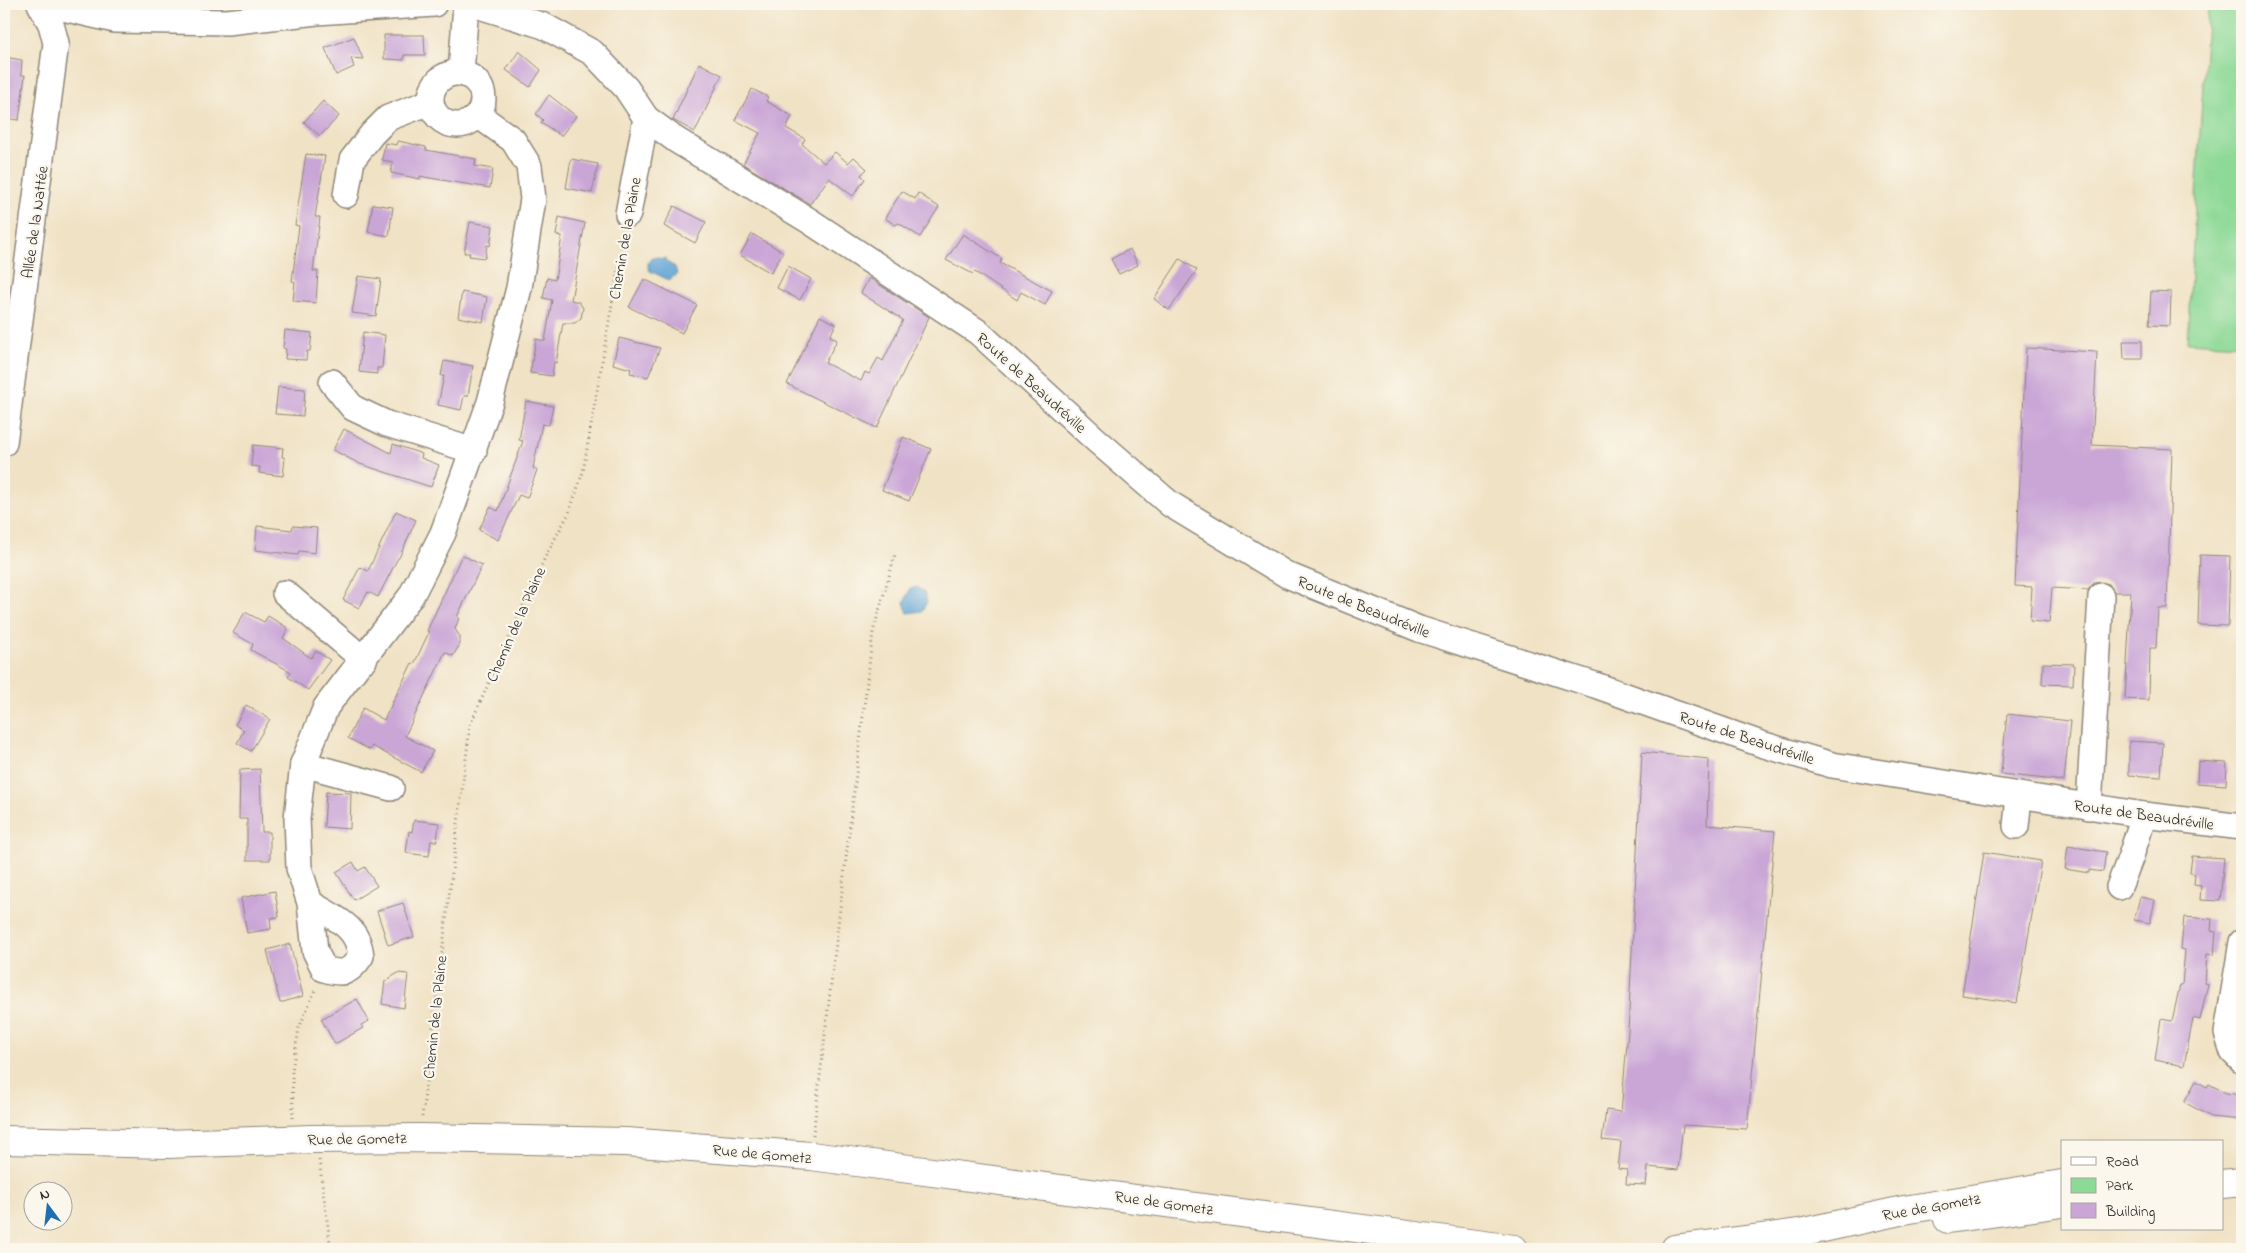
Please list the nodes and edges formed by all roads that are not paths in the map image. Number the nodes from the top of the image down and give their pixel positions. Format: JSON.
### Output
{"nodes":[{"id":1,"x":40,"y":4,"type":"edge"},
{"id":2,"x":46,"y":4,"type":"edge"},
{"id":3,"x":434,"y":4,"type":"edge"},
{"id":4,"x":466,"y":4,"type":"edge"},
{"id":5,"x":473,"y":4,"type":"edge"},
{"id":6,"x":460,"y":73,"type":"junction"},
{"id":7,"x":430,"y":102,"type":"junction"},
{"id":8,"x":478,"y":115,"type":"junction"},
{"id":9,"x":646,"y":118,"type":"junction"},
{"id":10,"x":346,"y":194,"type":"dead end"},
{"id":11,"x":628,"y":214,"type":"road end"},
{"id":12,"x":332,"y":382,"type":"dead end"},
{"id":13,"x":4,"y":443,"type":"edge"},
{"id":14,"x":474,"y":451,"type":"junction"},
{"id":15,"x":285,"y":593,"type":"dead end"},
{"id":16,"x":2102,"y":596,"type":"dead end"},
{"id":17,"x":364,"y":660,"type":"junction"},
{"id":18,"x":303,"y":764,"type":"junction"},
{"id":19,"x":391,"y":788,"type":"dead end"},
{"id":20,"x":2020,"y":797,"type":"junction"},
{"id":21,"x":2089,"y":807,"type":"junction"},
{"id":22,"x":2144,"y":815,"type":"junction"},
{"id":23,"x":2016,"y":826,"type":"dead end"},
{"id":24,"x":2242,"y":827,"type":"edge"},
{"id":25,"x":2118,"y":887,"type":"dead end"},
{"id":26,"x":310,"y":903,"type":"junction"},
{"id":27,"x":2242,"y":942,"type":"edge"},
{"id":28,"x":2242,"y":1061,"type":"edge"},
{"id":29,"x":4,"y":1140,"type":"edge"},
{"id":30,"x":2224,"y":1170,"type":"edge"},
{"id":31,"x":2242,"y":1170,"type":"edge"},
{"id":32,"x":2242,"y":1182,"type":"edge"},
{"id":33,"x":2061,"y":1184,"type":"edge"},
{"id":34,"x":2224,"y":1184,"type":"edge"},
{"id":35,"x":2061,"y":1204,"type":"edge"},
{"id":36,"x":1800,"y":1232,"type":"junction"},
{"id":37,"x":1514,"y":1249,"type":"edge"},
{"id":38,"x":1674,"y":1249,"type":"edge"}],
"edges":[{"from":1,"to":13,"type":"street","name":"Allée de la Nattée"},
{"from":2,"to":3,"type":"street"},
{"from":4,"to":6,"type":"street"},
{"from":5,"to":9,"type":"street","name":"Route de Beaudréville"},
{"from":6,"to":7,"type":"street"},
{"from":6,"to":8,"type":"street"},
{"from":7,"to":8,"type":"street"},
{"from":7,"to":10,"type":"street"},
{"from":8,"to":14,"type":"street"},
{"from":9,"to":11,"type":"street","name":"Chemin de la Plaine"},
{"from":9,"to":20,"type":"street","name":"Route de Beaudréville"},
{"from":12,"to":14,"type":"street"},
{"from":14,"to":17,"type":"street"},
{"from":15,"to":17,"type":"street"},
{"from":16,"to":21,"type":"street"},
{"from":17,"to":18,"type":"street"},
{"from":18,"to":19,"type":"street"},
{"from":18,"to":26,"type":"street"},
{"from":20,"to":21,"type":"street","name":"Route de Beaudréville"},
{"from":20,"to":23,"type":"street"},
{"from":21,"to":22,"type":"street","name":"Route de Beaudréville"},
{"from":22,"to":24,"type":"street","name":"Route de Beaudréville"},
{"from":22,"to":25,"type":"street"},
{"from":26,"to":26,"type":"street"},
{"from":27,"to":28,"type":"street"},
{"from":29,"to":37,"type":"main road","name":"Rue de Gometz"},
{"from":30,"to":31,"type":"main road"},
{"from":32,"to":34,"type":"main road"},
{"from":33,"to":36,"type":"main road","name":"Rue de Gometz"},
{"from":35,"to":36,"type":"main road","name":"Rue de Gometz"},
{"from":36,"to":38,"type":"main road","name":"Rue de Gometz"}]}
